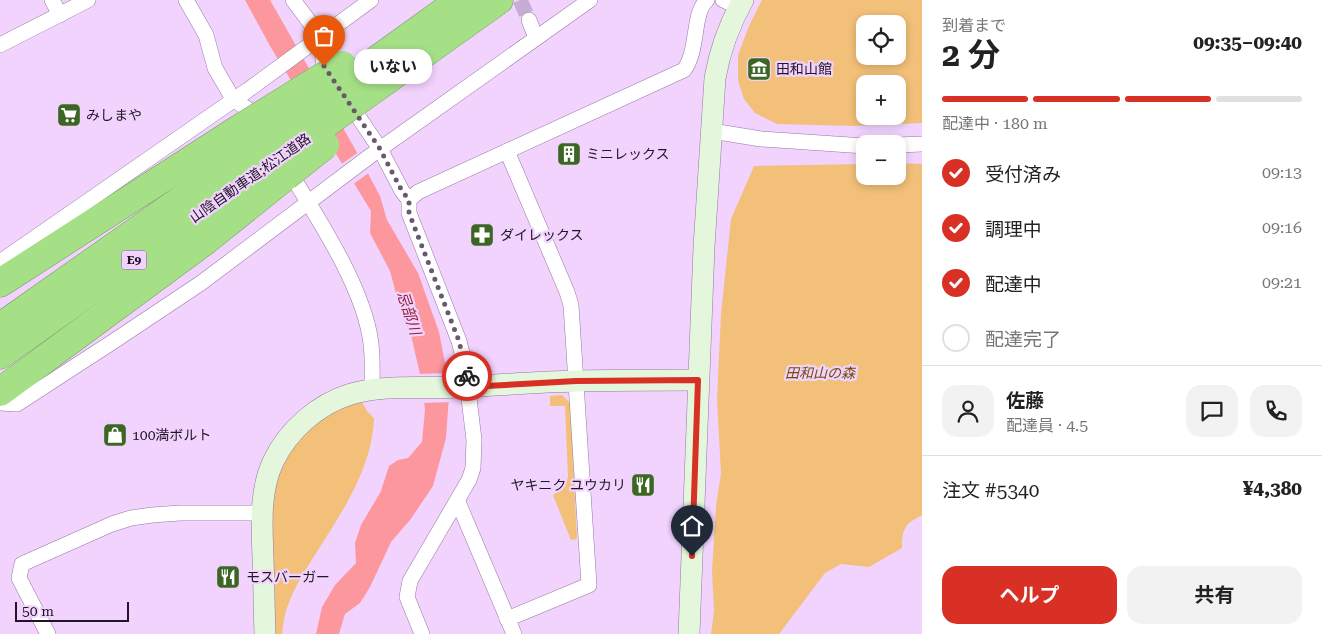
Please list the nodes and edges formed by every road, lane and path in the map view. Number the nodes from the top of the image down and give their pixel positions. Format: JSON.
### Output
{"nodes":[{"id":1,"x":52,"y":0,"type":"edge"},
{"id":2,"x":88,"y":0,"type":"edge"},
{"id":3,"x":186,"y":0,"type":"edge"},
{"id":4,"x":293,"y":0,"type":"edge"},
{"id":5,"x":371,"y":0,"type":"edge"},
{"id":6,"x":590,"y":0,"type":"edge"},
{"id":7,"x":707,"y":0,"type":"edge"},
{"id":8,"x":735,"y":2,"type":"edge"},
{"id":9,"x":480,"y":4,"type":"edge"},
{"id":10,"x":60,"y":15,"type":"junction"},
{"id":11,"x":529,"y":20,"type":"tunnel mouth"},
{"id":12,"x":536,"y":38,"type":"junction"},
{"id":13,"x":315,"y":41,"type":"junction"},
{"id":14,"x":0,"y":45,"type":"edge"},
{"id":15,"x":353,"y":90,"type":"junction"},
{"id":16,"x":233,"y":99,"type":"junction"},
{"id":17,"x":712,"y":132,"type":"junction"},
{"id":18,"x":922,"y":144,"type":"edge"},
{"id":19,"x":856,"y":145,"type":"edge"},
{"id":20,"x":906,"y":145,"type":"edge"},
{"id":21,"x":507,"y":151,"type":"junction"},
{"id":22,"x":375,"y":153,"type":"junction"},
{"id":23,"x":263,"y":154,"type":"junction"},
{"id":24,"x":312,"y":199,"type":"junction"},
{"id":25,"x":409,"y":200,"type":"junction"},
{"id":26,"x":0,"y":262,"type":"edge"},
{"id":27,"x":0,"y":283,"type":"edge"},
{"id":28,"x":0,"y":326,"type":"edge"},
{"id":29,"x":0,"y":355,"type":"edge"},
{"id":30,"x":698,"y":380,"type":"junction"},
{"id":31,"x":576,"y":381,"type":"junction"},
{"id":32,"x":463,"y":387,"type":"junction"},
{"id":33,"x":376,"y":390,"type":"junction"},
{"id":34,"x":0,"y":392,"type":"edge"},
{"id":35,"x":0,"y":403,"type":"edge"},
{"id":36,"x":458,"y":502,"type":"junction"},
{"id":37,"x":262,"y":513,"type":"junction"},
{"id":38,"x":507,"y":618,"type":"junction"},
{"id":39,"x":48,"y":634,"type":"edge"},
{"id":40,"x":265,"y":634,"type":"edge"},
{"id":41,"x":422,"y":634,"type":"edge"},
{"id":42,"x":514,"y":634,"type":"edge"},
{"id":43,"x":689,"y":634,"type":"edge"}],
"edges":[{"from":1,"to":10,"type":"street"},
{"from":2,"to":10,"type":"street"},
{"from":3,"to":16,"type":"street"},
{"from":4,"to":13,"type":"street"},
{"from":5,"to":13,"type":"street"},
{"from":6,"to":12,"type":"street"},
{"from":7,"to":21,"type":"street"},
{"from":8,"to":17,"type":"street"},
{"from":9,"to":15,"type":"highway","name":"山陰自動車道;松江道路","number":"E9"},
{"from":9,"to":15,"type":"highway","name":"山陰自動車道;松江道路","number":"E9"},
{"from":10,"to":14,"type":"street"},
{"from":11,"to":12,"type":"street"},
{"from":12,"to":22,"type":"street"},
{"from":13,"to":16,"type":"street"},
{"from":13,"to":22,"type":"street"},
{"from":15,"to":23,"type":"highway","name":"山陰自動車道;松江道路","number":"E9","bridge":true},
{"from":15,"to":23,"type":"highway","bridge":true},
{"from":16,"to":24,"type":"street"},
{"from":16,"to":26,"type":"street"},
{"from":17,"to":19,"type":"street"},
{"from":17,"to":30,"type":"street"},
{"from":18,"to":20,"type":"street"},
{"from":21,"to":25,"type":"street"},
{"from":21,"to":31,"type":"street"},
{"from":22,"to":24,"type":"street"},
{"from":22,"to":25,"type":"street"},
{"from":23,"to":27,"type":"highway"},
{"from":23,"to":28,"type":"highway","name":"山陰自動車道;松江道路","number":"E9"},
{"from":23,"to":29,"type":"highway","name":"山陰自動車道;松江道路","number":"E9"},
{"from":23,"to":34,"type":"highway"},
{"from":24,"to":33,"type":"street"},
{"from":24,"to":35,"type":"street"},
{"from":25,"to":32,"type":"street"},
{"from":30,"to":31,"type":"street"},
{"from":30,"to":43,"type":"street"},
{"from":31,"to":32,"type":"street"},
{"from":31,"to":38,"type":"street"},
{"from":32,"to":33,"type":"street"},
{"from":32,"to":36,"type":"street"},
{"from":33,"to":37,"type":"street"},
{"from":36,"to":38,"type":"street"},
{"from":36,"to":41,"type":"street"},
{"from":37,"to":39,"type":"street"},
{"from":37,"to":40,"type":"street"},
{"from":38,"to":42,"type":"street"}]}
